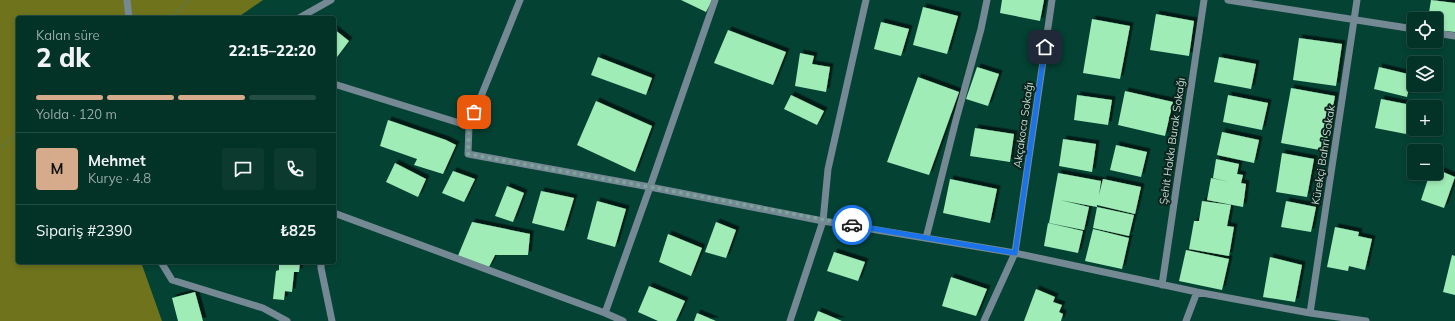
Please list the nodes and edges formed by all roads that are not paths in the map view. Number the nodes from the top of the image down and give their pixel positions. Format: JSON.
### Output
{"nodes":[{"id":1,"x":127,"y":0,"type":"edge"},
{"id":2,"x":331,"y":0,"type":"edge"},
{"id":3,"x":520,"y":0,"type":"edge"},
{"id":4,"x":715,"y":0,"type":"edge"},
{"id":5,"x":866,"y":0,"type":"edge"},
{"id":6,"x":987,"y":0,"type":"edge"},
{"id":7,"x":1052,"y":0,"type":"edge"},
{"id":8,"x":1204,"y":0,"type":"edge"},
{"id":9,"x":1228,"y":0,"type":"edge"},
{"id":10,"x":1357,"y":0,"type":"edge"},
{"id":11,"x":130,"y":16,"type":"edge"},
{"id":12,"x":303,"y":16,"type":"edge"},
{"id":13,"x":1354,"y":20,"type":"junction"},
{"id":14,"x":1407,"y":28,"type":"edge"},
{"id":15,"x":1443,"y":34,"type":"edge"},
{"id":16,"x":1455,"y":36,"type":"edge"},
{"id":17,"x":336,"y":85,"type":"edge"},
{"id":18,"x":469,"y":126,"type":"junction"},
{"id":19,"x":650,"y":187,"type":"junction"},
{"id":20,"x":336,"y":214,"type":"edge"},
{"id":21,"x":823,"y":221,"type":"junction"},
{"id":22,"x":926,"y":238,"type":"junction"},
{"id":23,"x":1015,"y":253,"type":"junction"},
{"id":24,"x":162,"y":264,"type":"edge"},
{"id":25,"x":321,"y":264,"type":"edge"},
{"id":26,"x":1162,"y":285,"type":"junction"},
{"id":27,"x":1197,"y":292,"type":"junction"},
{"id":28,"x":605,"y":312,"type":"junction"},
{"id":29,"x":1310,"y":313,"type":"junction"},
{"id":30,"x":1325,"y":318,"type":"edge"},
{"id":31,"x":287,"y":321,"type":"edge"},
{"id":32,"x":332,"y":321,"type":"edge"},
{"id":33,"x":622,"y":321,"type":"edge"},
{"id":34,"x":790,"y":321,"type":"edge"},
{"id":35,"x":984,"y":321,"type":"edge"},
{"id":36,"x":1186,"y":321,"type":"edge"},
{"id":37,"x":1366,"y":321,"type":"edge"}],
"edges":[{"from":1,"to":11,"type":"street"},
{"from":2,"to":12,"type":"street"},
{"from":3,"to":18,"type":"street"},
{"from":4,"to":19,"type":"street"},
{"from":5,"to":21,"type":"street"},
{"from":6,"to":22,"type":"street"},
{"from":7,"to":23,"type":"street","name":"Akçakoca Sokağı"},
{"from":8,"to":26,"type":"street","name":"Şehit Hakkı Burak Sokağı"},
{"from":9,"to":13,"type":"street"},
{"from":10,"to":13,"type":"street","name":"Kürekçi Bahri Sokak"},
{"from":13,"to":14,"type":"street"},
{"from":13,"to":29,"type":"street","name":"Kürekçi Bahri Sokak"},
{"from":15,"to":16,"type":"street"},
{"from":17,"to":18,"type":"street"},
{"from":18,"to":19,"type":"street"},
{"from":19,"to":21,"type":"street"},
{"from":19,"to":28,"type":"street"},
{"from":20,"to":28,"type":"street"},
{"from":21,"to":22,"type":"street"},
{"from":21,"to":34,"type":"street"},
{"from":22,"to":23,"type":"street"},
{"from":23,"to":26,"type":"street"},
{"from":23,"to":35,"type":"street","name":"Akçakoca Sokağı"},
{"from":24,"to":31,"type":"street"},
{"from":25,"to":32,"type":"street"},
{"from":26,"to":27,"type":"street"},
{"from":27,"to":29,"type":"street"},
{"from":27,"to":36,"type":"street"},
{"from":28,"to":33,"type":"street"},
{"from":29,"to":30,"type":"street"},
{"from":30,"to":37,"type":"street"}]}
